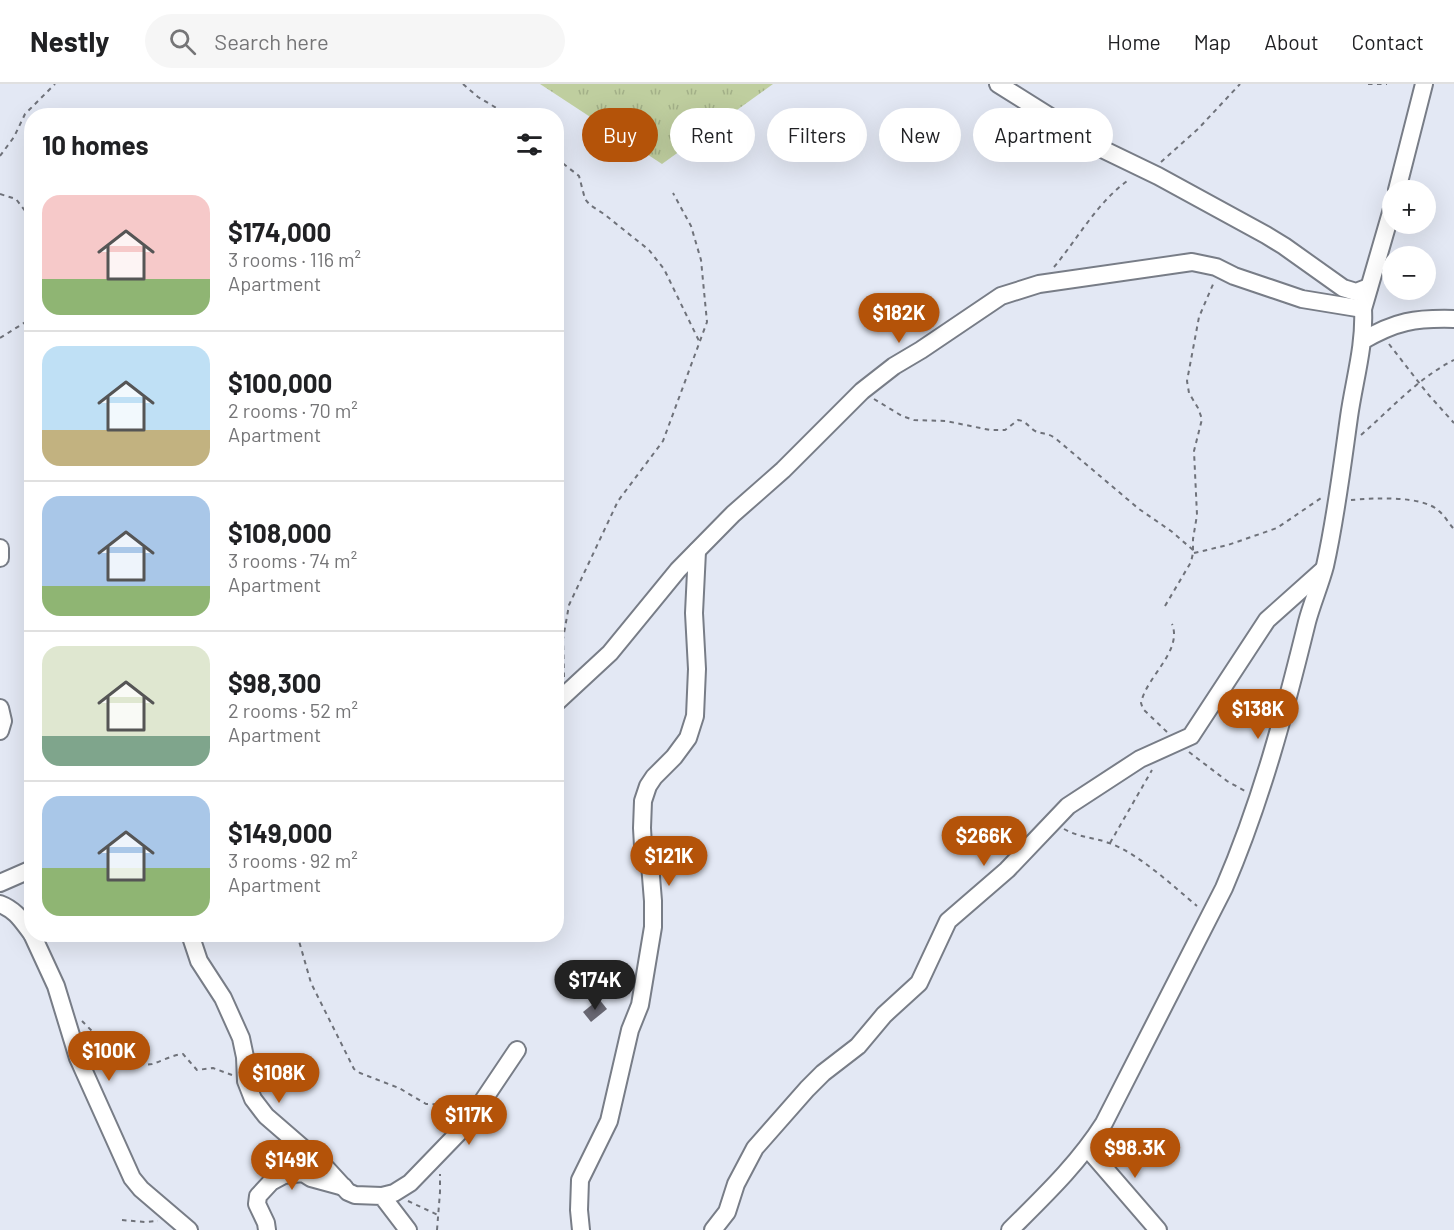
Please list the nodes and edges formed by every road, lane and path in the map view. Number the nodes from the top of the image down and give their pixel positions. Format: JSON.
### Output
{"nodes":[{"id":1,"x":55,"y":84,"type":"edge"},
{"id":2,"x":463,"y":84,"type":"edge"},
{"id":3,"x":998,"y":84,"type":"edge"},
{"id":4,"x":1240,"y":84,"type":"edge"},
{"id":5,"x":1368,"y":84,"type":"edge"},
{"id":6,"x":1387,"y":84,"type":"edge"},
{"id":7,"x":1424,"y":84,"type":"edge"},
{"id":8,"x":31,"y":108,"type":"edge"},
{"id":9,"x":496,"y":108,"type":"edge"},
{"id":10,"x":24,"y":116,"type":"edge"},
{"id":11,"x":0,"y":156,"type":"edge"},
{"id":12,"x":564,"y":164,"type":"edge"},
{"id":13,"x":1144,"y":169,"type":"junction"},
{"id":14,"x":1400,"y":180,"type":"edge"},
{"id":15,"x":673,"y":193,"type":"dead end"},
{"id":16,"x":0,"y":194,"type":"edge"},
{"id":17,"x":24,"y":210,"type":"edge"},
{"id":18,"x":1385,"y":234,"type":"edge"},
{"id":19,"x":1216,"y":267,"type":"junction"},
{"id":20,"x":1039,"y":284,"type":"junction"},
{"id":21,"x":1369,"y":287,"type":"junction"},
{"id":22,"x":1363,"y":309,"type":"junction"},
{"id":23,"x":1454,"y":319,"type":"edge"},
{"id":24,"x":24,"y":323,"type":"edge"},
{"id":25,"x":1379,"y":331,"type":"junction"},
{"id":26,"x":0,"y":338,"type":"edge"},
{"id":27,"x":1362,"y":341,"type":"junction"},
{"id":28,"x":699,"y":343,"type":"junction"},
{"id":29,"x":1454,"y":360,"type":"edge"},
{"id":30,"x":1418,"y":383,"type":"junction"},
{"id":31,"x":862,"y":391,"type":"junction"},
{"id":32,"x":1454,"y":423,"type":"edge"},
{"id":33,"x":1361,"y":436,"type":"dead end"},
{"id":34,"x":1331,"y":498,"type":"junction"},
{"id":35,"x":1454,"y":530,"type":"edge"},
{"id":36,"x":0,"y":548,"type":"edge"},
{"id":37,"x":697,"y":551,"type":"junction"},
{"id":38,"x":1193,"y":551,"type":"junction"},
{"id":39,"x":0,"y":558,"type":"edge"},
{"id":40,"x":1324,"y":569,"type":"junction"},
{"id":41,"x":1165,"y":606,"type":"dead end"},
{"id":42,"x":1172,"y":624,"type":"dead end"},
{"id":43,"x":564,"y":636,"type":"edge"},
{"id":44,"x":564,"y":695,"type":"edge"},
{"id":45,"x":0,"y":708,"type":"edge"},
{"id":46,"x":0,"y":731,"type":"edge"},
{"id":47,"x":1177,"y":743,"type":"junction"},
{"id":48,"x":1153,"y":770,"type":"dead end"},
{"id":49,"x":1259,"y":797,"type":"junction"},
{"id":50,"x":1050,"y":823,"type":"junction"},
{"id":51,"x":1110,"y":843,"type":"junction"},
{"id":52,"x":24,"y":872,"type":"edge"},
{"id":53,"x":0,"y":883,"type":"edge"},
{"id":54,"x":0,"y":904,"type":"edge"},
{"id":55,"x":1209,"y":915,"type":"junction"},
{"id":56,"x":24,"y":923,"type":"edge"},
{"id":57,"x":36,"y":942,"type":"edge"},
{"id":58,"x":193,"y":942,"type":"edge"},
{"id":59,"x":299,"y":942,"type":"edge"},
{"id":60,"x":81,"y":1020,"type":"dead end"},
{"id":61,"x":518,"y":1050,"type":"dead end"},
{"id":62,"x":246,"y":1082,"type":"junction"},
{"id":63,"x":481,"y":1104,"type":"junction"},
{"id":64,"x":1088,"y":1149,"type":"junction"},
{"id":65,"x":441,"y":1151,"type":"junction"},
{"id":66,"x":344,"y":1187,"type":"junction"},
{"id":67,"x":382,"y":1196,"type":"junction"},
{"id":68,"x":405,"y":1200,"type":"dead end"},
{"id":69,"x":438,"y":1215,"type":"junction"},
{"id":70,"x":175,"y":1218,"type":"junction"},
{"id":71,"x":122,"y":1220,"type":"dead end"},
{"id":72,"x":189,"y":1230,"type":"edge"},
{"id":73,"x":267,"y":1230,"type":"edge"},
{"id":74,"x":408,"y":1230,"type":"edge"},
{"id":75,"x":437,"y":1230,"type":"edge"},
{"id":76,"x":581,"y":1230,"type":"edge"},
{"id":77,"x":713,"y":1230,"type":"edge"},
{"id":78,"x":1010,"y":1230,"type":"edge"},
{"id":79,"x":1158,"y":1230,"type":"edge"}],
"edges":[{"from":1,"to":8,"type":"path"},
{"from":2,"to":9,"type":"path"},
{"from":3,"to":13,"type":"street"},
{"from":4,"to":13,"type":"path"},
{"from":5,"to":6,"type":"path"},
{"from":7,"to":14,"type":"street"},
{"from":10,"to":11,"type":"path"},
{"from":12,"to":28,"type":"path"},
{"from":13,"to":20,"type":"path"},
{"from":13,"to":21,"type":"street"},
{"from":15,"to":28,"type":"path"},
{"from":16,"to":17,"type":"path"},
{"from":18,"to":21,"type":"street"},
{"from":19,"to":20,"type":"street"},
{"from":19,"to":22,"type":"street"},
{"from":19,"to":38,"type":"path"},
{"from":20,"to":31,"type":"street"},
{"from":21,"to":22,"type":"street"},
{"from":22,"to":27,"type":"street"},
{"from":23,"to":25,"type":"street"},
{"from":24,"to":26,"type":"path"},
{"from":25,"to":27,"type":"street"},
{"from":25,"to":30,"type":"path"},
{"from":27,"to":34,"type":"street"},
{"from":28,"to":43,"type":"path"},
{"from":29,"to":30,"type":"path"},
{"from":30,"to":32,"type":"path"},
{"from":30,"to":33,"type":"path"},
{"from":31,"to":37,"type":"street"},
{"from":31,"to":38,"type":"path"},
{"from":34,"to":35,"type":"path"},
{"from":34,"to":38,"type":"path"},
{"from":34,"to":40,"type":"street"},
{"from":36,"to":39,"type":"street"},
{"from":37,"to":44,"type":"street"},
{"from":37,"to":76,"type":"street"},
{"from":38,"to":41,"type":"path"},
{"from":40,"to":47,"type":"street"},
{"from":40,"to":49,"type":"street"},
{"from":42,"to":47,"type":"path"},
{"from":45,"to":46,"type":"street"},
{"from":47,"to":49,"type":"path"},
{"from":47,"to":50,"type":"street"},
{"from":48,"to":51,"type":"path"},
{"from":49,"to":55,"type":"street"},
{"from":50,"to":51,"type":"path"},
{"from":50,"to":77,"type":"street"},
{"from":51,"to":55,"type":"path"},
{"from":52,"to":53,"type":"street"},
{"from":54,"to":56,"type":"street"},
{"from":55,"to":64,"type":"street"},
{"from":57,"to":70,"type":"street"},
{"from":58,"to":62,"type":"street"},
{"from":59,"to":63,"type":"path"},
{"from":60,"to":62,"type":"path"},
{"from":61,"to":63,"type":"street"},
{"from":62,"to":66,"type":"street"},
{"from":63,"to":65,"type":"street"},
{"from":64,"to":78,"type":"street"},
{"from":64,"to":79,"type":"street"},
{"from":65,"to":67,"type":"street"},
{"from":65,"to":69,"type":"path"},
{"from":66,"to":67,"type":"street"},
{"from":66,"to":73,"type":"street"},
{"from":67,"to":74,"type":"street"},
{"from":68,"to":69,"type":"path"},
{"from":69,"to":75,"type":"path"},
{"from":70,"to":71,"type":"path"},
{"from":70,"to":72,"type":"street"}]}
